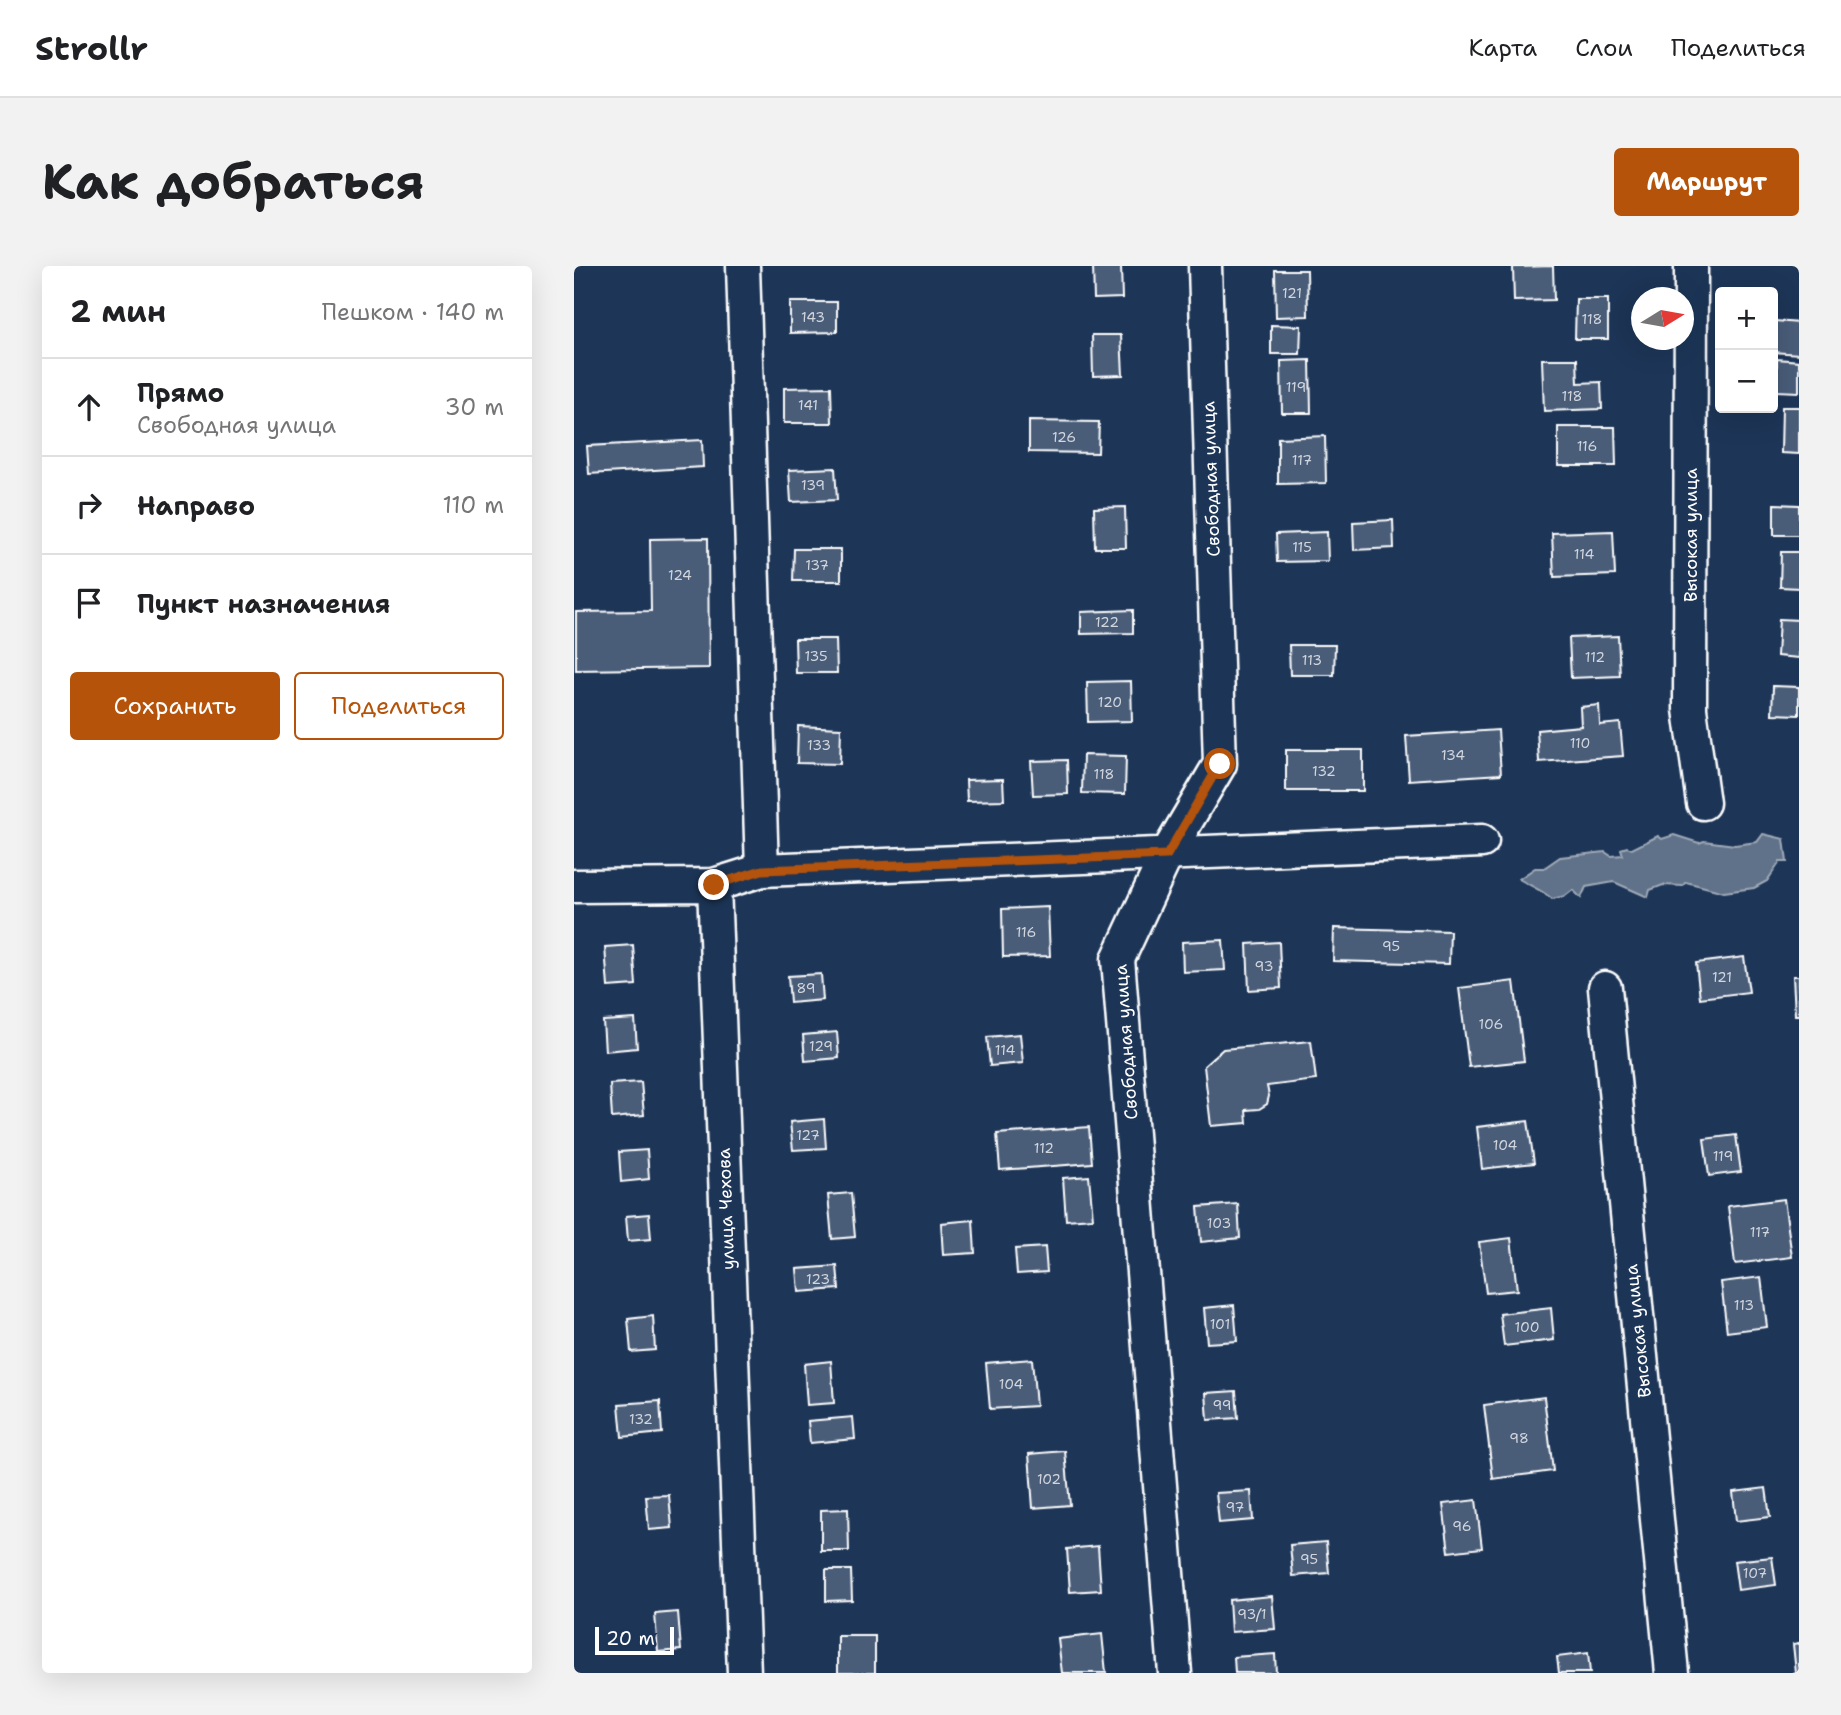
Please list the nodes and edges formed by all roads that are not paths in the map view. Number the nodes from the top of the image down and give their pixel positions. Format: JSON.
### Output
{"nodes":[{"id":1,"x":743,"y":266,"type":"edge"},
{"id":2,"x":1205,"y":266,"type":"edge"},
{"id":3,"x":1691,"y":266,"type":"edge"},
{"id":4,"x":1703,"y":803,"type":"dead end"},
{"id":5,"x":1482,"y":841,"type":"dead end"},
{"id":6,"x":1167,"y":855,"type":"junction"},
{"id":7,"x":762,"y":870,"type":"junction"},
{"id":8,"x":714,"y":885,"type":"junction"},
{"id":9,"x":574,"y":886,"type":"edge"},
{"id":10,"x":1605,"y":988,"type":"dead end"},
{"id":11,"x":744,"y":1673,"type":"edge"},
{"id":12,"x":1175,"y":1673,"type":"edge"},
{"id":13,"x":1672,"y":1673,"type":"edge"}],
"edges":[{"from":1,"to":7,"type":"street"},
{"from":2,"to":6,"type":"street","name":"Свободная улица"},
{"from":3,"to":4,"type":"street","name":"Высокая улица"},
{"from":5,"to":6,"type":"street"},
{"from":6,"to":7,"type":"street"},
{"from":6,"to":12,"type":"street","name":"Свободная улица"},
{"from":7,"to":8,"type":"street"},
{"from":8,"to":9,"type":"street"},
{"from":8,"to":11,"type":"street","name":"улица Чехова"},
{"from":10,"to":13,"type":"street","name":"Высокая улица"}]}
